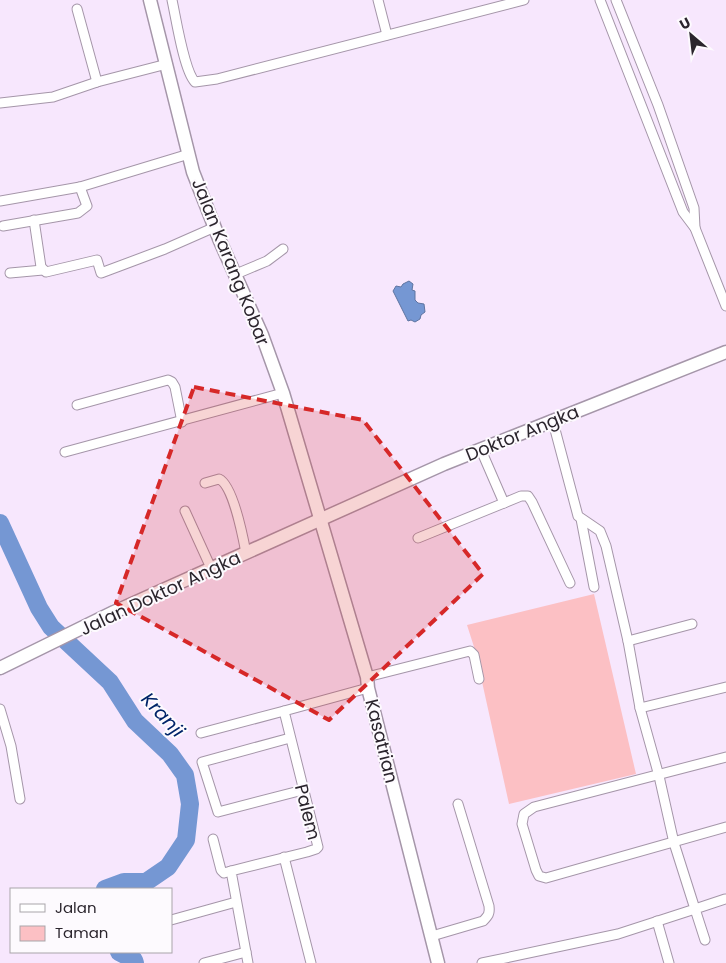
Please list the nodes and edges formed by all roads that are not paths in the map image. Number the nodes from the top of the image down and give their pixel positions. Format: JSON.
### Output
{"nodes":[{"id":1,"x":150,"y":0,"type":"edge"},
{"id":2,"x":172,"y":0,"type":"edge"},
{"id":3,"x":378,"y":0,"type":"edge"},
{"id":4,"x":524,"y":0,"type":"edge"},
{"id":5,"x":617,"y":1,"type":"edge"},
{"id":6,"x":601,"y":4,"type":"edge"},
{"id":7,"x":77,"y":9,"type":"dead end"},
{"id":8,"x":387,"y":36,"type":"junction"},
{"id":9,"x":167,"y":64,"type":"junction"},
{"id":10,"x":643,"y":69,"type":"junction"},
{"id":11,"x":630,"y":76,"type":"junction"},
{"id":12,"x":97,"y":82,"type":"junction"},
{"id":13,"x":0,"y":103,"type":"edge"},
{"id":14,"x":658,"y":105,"type":"junction"},
{"id":15,"x":644,"y":111,"type":"junction"},
{"id":16,"x":189,"y":154,"type":"junction"},
{"id":17,"x":80,"y":187,"type":"junction"},
{"id":18,"x":0,"y":201,"type":"edge"},
{"id":19,"x":34,"y":220,"type":"junction"},
{"id":20,"x":3,"y":226,"type":"dead end"},
{"id":21,"x":214,"y":227,"type":"junction"},
{"id":22,"x":695,"y":228,"type":"junction"},
{"id":23,"x":283,"y":249,"type":"dead end"},
{"id":24,"x":43,"y":270,"type":"junction"},
{"id":25,"x":10,"y":273,"type":"dead end"},
{"id":26,"x":236,"y":274,"type":"junction"},
{"id":27,"x":726,"y":306,"type":"edge"},
{"id":28,"x":726,"y":352,"type":"edge"},
{"id":29,"x":283,"y":394,"type":"junction"},
{"id":30,"x":77,"y":405,"type":"dead end"},
{"id":31,"x":182,"y":422,"type":"junction"},
{"id":32,"x":552,"y":422,"type":"junction"},
{"id":33,"x":482,"y":450,"type":"junction"},
{"id":34,"x":64,"y":452,"type":"dead end"},
{"id":35,"x":205,"y":483,"type":"dead end"},
{"id":36,"x":504,"y":503,"type":"junction"},
{"id":37,"x":185,"y":511,"type":"dead end"},
{"id":38,"x":581,"y":519,"type":"junction"},
{"id":39,"x":321,"y":520,"type":"junction"},
{"id":40,"x":418,"y":538,"type":"dead end"},
{"id":41,"x":246,"y":553,"type":"junction"},
{"id":42,"x":211,"y":568,"type":"junction"},
{"id":43,"x":570,"y":583,"type":"dead end"},
{"id":44,"x":594,"y":587,"type":"dead end"},
{"id":45,"x":692,"y":624,"type":"dead end"},
{"id":46,"x":628,"y":641,"type":"junction"},
{"id":47,"x":0,"y":668,"type":"edge"},
{"id":48,"x":479,"y":679,"type":"dead end"},
{"id":49,"x":367,"y":682,"type":"junction"},
{"id":50,"x":726,"y":687,"type":"edge"},
{"id":51,"x":640,"y":708,"type":"junction"},
{"id":52,"x":0,"y":709,"type":"edge"},
{"id":53,"x":284,"y":711,"type":"junction"},
{"id":54,"x":201,"y":733,"type":"dead end"},
{"id":55,"x":290,"y":738,"type":"junction"},
{"id":56,"x":726,"y":757,"type":"edge"},
{"id":57,"x":659,"y":776,"type":"junction"},
{"id":58,"x":303,"y":790,"type":"junction"},
{"id":59,"x":20,"y":799,"type":"dead end"},
{"id":60,"x":458,"y":804,"type":"dead end"},
{"id":61,"x":726,"y":827,"type":"edge"},
{"id":62,"x":213,"y":839,"type":"dead end"},
{"id":63,"x":674,"y":843,"type":"junction"},
{"id":64,"x":284,"y":857,"type":"junction"},
{"id":65,"x":231,"y":871,"type":"junction"},
{"id":66,"x":725,"y":899,"type":"edge"},
{"id":67,"x":236,"y":902,"type":"junction"},
{"id":68,"x":695,"y":909,"type":"junction"},
{"id":69,"x":172,"y":920,"type":"edge"},
{"id":70,"x":657,"y":921,"type":"junction"},
{"id":71,"x":432,"y":936,"type":"junction"},
{"id":72,"x":705,"y":940,"type":"dead end"},
{"id":73,"x":246,"y":952,"type":"junction"},
{"id":74,"x":204,"y":963,"type":"edge"},
{"id":75,"x":248,"y":963,"type":"edge"},
{"id":76,"x":311,"y":963,"type":"edge"},
{"id":77,"x":438,"y":963,"type":"edge"},
{"id":78,"x":482,"y":963,"type":"edge"},
{"id":79,"x":669,"y":963,"type":"edge"}],
"edges":[{"from":1,"to":9,"type":"street","name":"Jalan Karang Kobar"},
{"from":2,"to":8,"type":"street"},
{"from":3,"to":8,"type":"street"},
{"from":4,"to":8,"type":"street"},
{"from":5,"to":6,"type":"street"},
{"from":5,"to":10,"type":"street"},
{"from":6,"to":11,"type":"street"},
{"from":7,"to":12,"type":"street"},
{"from":9,"to":12,"type":"street"},
{"from":9,"to":16,"type":"street","name":"Jalan Karang Kobar"},
{"from":10,"to":11,"type":"street"},
{"from":10,"to":14,"type":"street"},
{"from":11,"to":15,"type":"street"},
{"from":12,"to":13,"type":"street"},
{"from":14,"to":15,"type":"street"},
{"from":14,"to":22,"type":"street"},
{"from":15,"to":22,"type":"street"},
{"from":16,"to":17,"type":"street"},
{"from":16,"to":21,"type":"street","name":"Jalan Karang Kobar"},
{"from":17,"to":18,"type":"street"},
{"from":17,"to":19,"type":"street"},
{"from":19,"to":20,"type":"street"},
{"from":19,"to":24,"type":"street"},
{"from":21,"to":24,"type":"street"},
{"from":21,"to":26,"type":"street","name":"Jalan Karang Kobar"},
{"from":22,"to":27,"type":"street"},
{"from":23,"to":26,"type":"street"},
{"from":24,"to":25,"type":"street"},
{"from":26,"to":29,"type":"street","name":"Jalan Karang Kobar"},
{"from":28,"to":32,"type":"street","name":"Doktor Angka"},
{"from":29,"to":31,"type":"street"},
{"from":29,"to":39,"type":"street","name":"Jalan Karang Kobar"},
{"from":30,"to":31,"type":"street"},
{"from":31,"to":34,"type":"street"},
{"from":32,"to":33,"type":"street","name":"Doktor Angka"},
{"from":32,"to":38,"type":"street"},
{"from":33,"to":36,"type":"street"},
{"from":33,"to":39,"type":"street","name":"Doktor Angka"},
{"from":35,"to":41,"type":"street"},
{"from":36,"to":40,"type":"street"},
{"from":36,"to":43,"type":"street"},
{"from":37,"to":42,"type":"street"},
{"from":38,"to":44,"type":"street"},
{"from":38,"to":46,"type":"street"},
{"from":39,"to":41,"type":"street","name":"Jalan Doktor Angka"},
{"from":39,"to":49,"type":"street","name":"Kasatrian"},
{"from":41,"to":42,"type":"street","name":"Jalan Doktor Angka"},
{"from":42,"to":47,"type":"street","name":"Jalan Doktor Angka"},
{"from":45,"to":46,"type":"street"},
{"from":46,"to":51,"type":"street"},
{"from":48,"to":49,"type":"street"},
{"from":49,"to":53,"type":"street"},
{"from":49,"to":71,"type":"street","name":"Kasatrian"},
{"from":50,"to":51,"type":"street"},
{"from":51,"to":57,"type":"street"},
{"from":52,"to":59,"type":"street"},
{"from":53,"to":54,"type":"street"},
{"from":53,"to":55,"type":"street","name":"Palem"},
{"from":55,"to":58,"type":"street","name":"Palem"},
{"from":55,"to":58,"type":"street"},
{"from":56,"to":57,"type":"street"},
{"from":57,"to":63,"type":"street"},
{"from":57,"to":63,"type":"street"},
{"from":58,"to":64,"type":"street","name":"Palem"},
{"from":60,"to":71,"type":"street"},
{"from":61,"to":63,"type":"street"},
{"from":62,"to":65,"type":"street"},
{"from":63,"to":68,"type":"street"},
{"from":64,"to":65,"type":"street","name":"Palem"},
{"from":64,"to":76,"type":"street"},
{"from":65,"to":67,"type":"street"},
{"from":66,"to":68,"type":"street"},
{"from":67,"to":69,"type":"street"},
{"from":67,"to":73,"type":"street"},
{"from":68,"to":70,"type":"street"},
{"from":68,"to":72,"type":"street"},
{"from":70,"to":78,"type":"street"},
{"from":70,"to":79,"type":"street"},
{"from":71,"to":77,"type":"street","name":"Kasatrian"},
{"from":73,"to":74,"type":"street"},
{"from":73,"to":75,"type":"street"}]}
